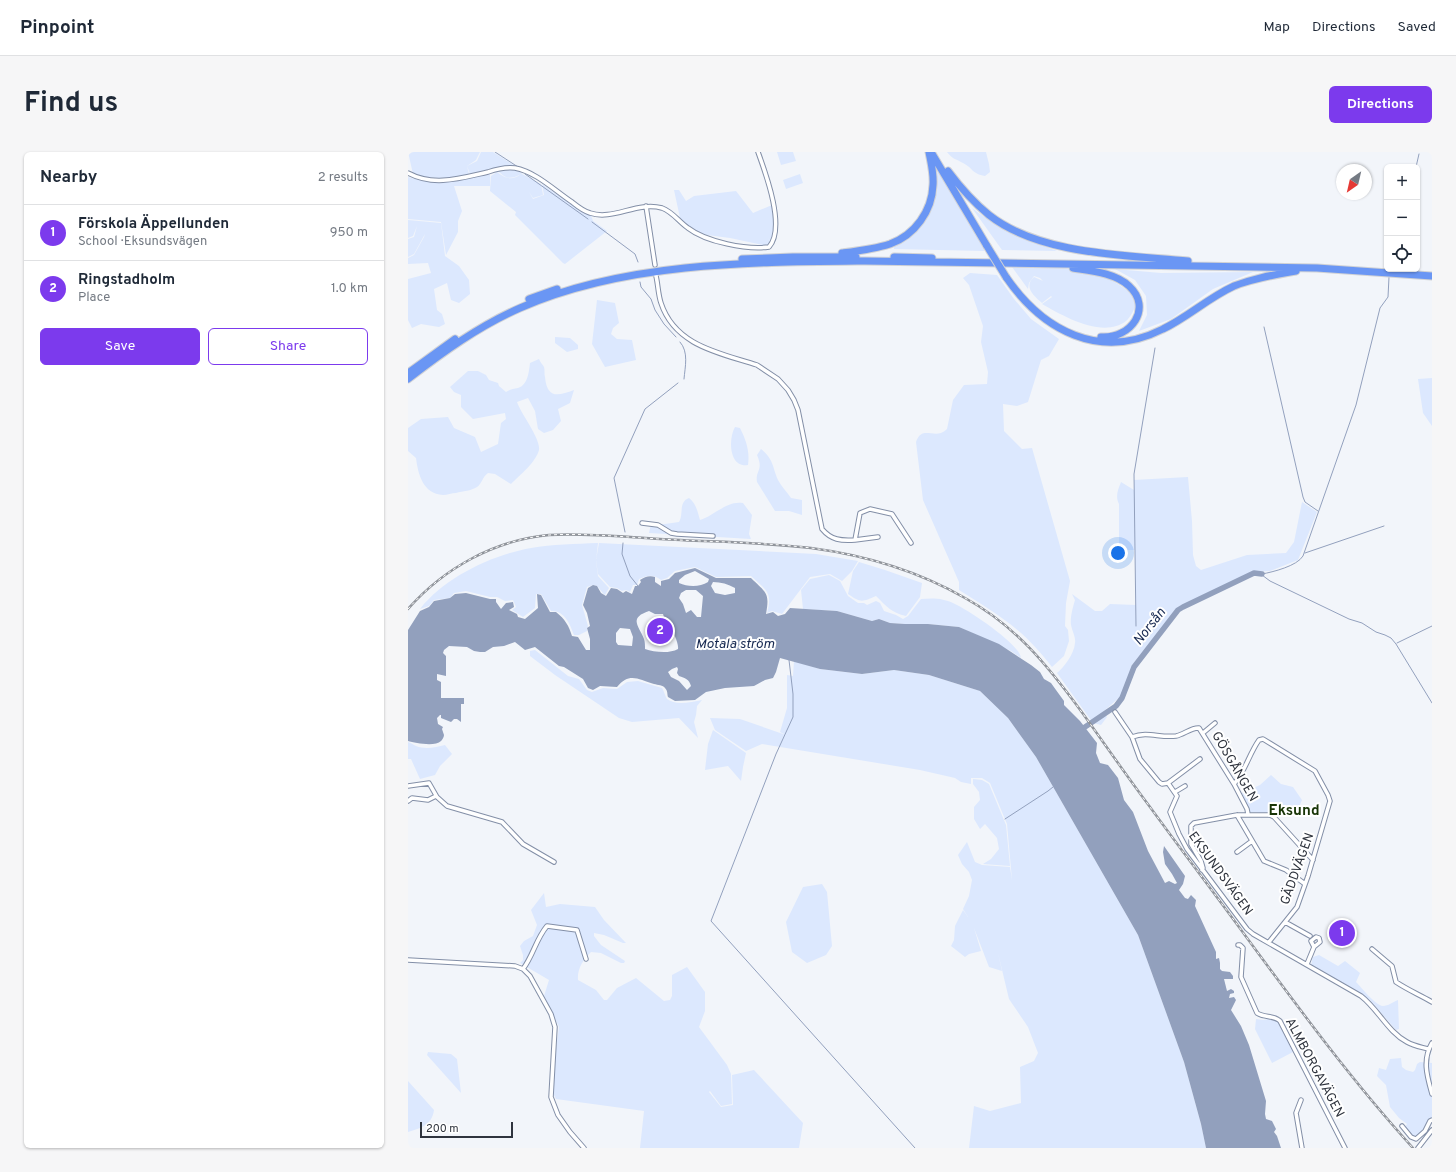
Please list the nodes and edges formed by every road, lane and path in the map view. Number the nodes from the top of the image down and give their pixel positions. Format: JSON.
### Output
{"nodes":[{"id":1,"x":758,"y":152,"type":"edge"},
{"id":2,"x":930,"y":152,"type":"edge"},
{"id":3,"x":936,"y":152,"type":"edge"},
{"id":4,"x":948,"y":171,"type":"junction"},
{"id":5,"x":408,"y":174,"type":"edge"},
{"id":6,"x":646,"y":206,"type":"junction"},
{"id":7,"x":989,"y":245,"type":"junction"},
{"id":8,"x":816,"y":256,"type":"junction"},
{"id":9,"x":1188,"y":261,"type":"junction"},
{"id":10,"x":1045,"y":264,"type":"junction"},
{"id":11,"x":655,"y":265,"type":"dead end"},
{"id":12,"x":1384,"y":267,"type":"edge"},
{"id":13,"x":1316,"y":268,"type":"junction"},
{"id":14,"x":1420,"y":270,"type":"edge"},
{"id":15,"x":1432,"y":271,"type":"edge"},
{"id":16,"x":656,"y":276,"type":"dead end"},
{"id":17,"x":1008,"y":276,"type":"junction"},
{"id":18,"x":1432,"y":276,"type":"edge"},
{"id":19,"x":408,"y":373,"type":"edge"},
{"id":20,"x":408,"y":379,"type":"edge"},
{"id":21,"x":642,"y":523,"type":"dead end"},
{"id":22,"x":713,"y":536,"type":"dead end"},
{"id":23,"x":878,"y":536,"type":"dead end"},
{"id":24,"x":855,"y":540,"type":"junction"},
{"id":25,"x":911,"y":543,"type":"dead end"},
{"id":26,"x":1115,"y":712,"type":"dead end"},
{"id":27,"x":1215,"y":723,"type":"dead end"},
{"id":28,"x":1202,"y":732,"type":"junction"},
{"id":29,"x":1132,"y":737,"type":"junction"},
{"id":30,"x":1200,"y":758,"type":"dead end"},
{"id":31,"x":1168,"y":783,"type":"junction"},
{"id":32,"x":1234,"y":784,"type":"junction"},
{"id":33,"x":408,"y":786,"type":"edge"},
{"id":34,"x":1185,"y":786,"type":"dead end"},
{"id":35,"x":1175,"y":792,"type":"junction"},
{"id":36,"x":436,"y":796,"type":"junction"},
{"id":37,"x":408,"y":801,"type":"edge"},
{"id":38,"x":1248,"y":814,"type":"junction"},
{"id":39,"x":1237,"y":815,"type":"junction"},
{"id":40,"x":1252,"y":842,"type":"junction"},
{"id":41,"x":1237,"y":852,"type":"dead end"},
{"id":42,"x":1313,"y":860,"type":"junction"},
{"id":43,"x":554,"y":862,"type":"dead end"},
{"id":44,"x":1202,"y":870,"type":"junction"},
{"id":45,"x":1305,"y":884,"type":"junction"},
{"id":46,"x":1285,"y":922,"type":"junction"},
{"id":47,"x":1310,"y":936,"type":"dead end"},
{"id":48,"x":1269,"y":942,"type":"junction"},
{"id":49,"x":1238,"y":945,"type":"dead end"},
{"id":50,"x":1314,"y":947,"type":"dead end"},
{"id":51,"x":1372,"y":950,"type":"dead end"},
{"id":52,"x":586,"y":959,"type":"dead end"},
{"id":53,"x":408,"y":960,"type":"edge"},
{"id":54,"x":1307,"y":964,"type":"junction"},
{"id":55,"x":524,"y":969,"type":"junction"},
{"id":56,"x":1432,"y":1002,"type":"edge"},
{"id":57,"x":1432,"y":1043,"type":"edge"},
{"id":58,"x":1428,"y":1049,"type":"junction"},
{"id":59,"x":1432,"y":1094,"type":"edge"},
{"id":60,"x":1300,"y":1100,"type":"dead end"},
{"id":61,"x":1432,"y":1120,"type":"edge"},
{"id":62,"x":1402,"y":1126,"type":"dead end"},
{"id":63,"x":1432,"y":1130,"type":"edge"},
{"id":64,"x":584,"y":1148,"type":"edge"},
{"id":65,"x":1302,"y":1148,"type":"edge"},
{"id":66,"x":1344,"y":1148,"type":"edge"},
{"id":67,"x":1418,"y":1148,"type":"edge"}],
"edges":[{"from":1,"to":6,"type":"street"},
{"from":2,"to":7,"type":"highway"},
{"from":2,"to":8,"type":"highway"},
{"from":3,"to":4,"type":"highway"},
{"from":4,"to":7,"type":"highway"},
{"from":4,"to":9,"type":"highway"},
{"from":5,"to":6,"type":"street"},
{"from":6,"to":11,"type":"street"},
{"from":7,"to":17,"type":"highway"},
{"from":8,"to":9,"type":"highway"},
{"from":8,"to":19,"type":"highway"},
{"from":9,"to":12,"type":"highway"},
{"from":10,"to":13,"type":"highway"},
{"from":10,"to":17,"type":"highway"},
{"from":10,"to":20,"type":"highway"},
{"from":13,"to":17,"type":"highway"},
{"from":13,"to":18,"type":"highway"},
{"from":14,"to":15,"type":"highway"},
{"from":16,"to":24,"type":"street"},
{"from":21,"to":22,"type":"street"},
{"from":23,"to":24,"type":"street"},
{"from":24,"to":25,"type":"street"},
{"from":26,"to":29,"type":"street"},
{"from":27,"to":28,"type":"street"},
{"from":28,"to":29,"type":"street"},
{"from":28,"to":32,"type":"street","name":"GÖSGÅNGEN"},
{"from":29,"to":31,"type":"street"},
{"from":30,"to":31,"type":"street"},
{"from":31,"to":35,"type":"street"},
{"from":32,"to":38,"type":"street","name":"GÖSGÅNGEN"},
{"from":32,"to":42,"type":"street","name":"GÄDDVÄGEN"},
{"from":33,"to":36,"type":"street"},
{"from":34,"to":35,"type":"street"},
{"from":35,"to":44,"type":"street","name":"EKSUNDSVÄGEN"},
{"from":36,"to":37,"type":"street"},
{"from":36,"to":43,"type":"street"},
{"from":38,"to":39,"type":"street"},
{"from":38,"to":42,"type":"street"},
{"from":39,"to":40,"type":"street"},
{"from":39,"to":44,"type":"street"},
{"from":40,"to":41,"type":"street"},
{"from":40,"to":45,"type":"street"},
{"from":42,"to":45,"type":"street","name":"GÄDDVÄGEN"},
{"from":44,"to":48,"type":"street","name":"EKSUNDSVÄGEN"},
{"from":45,"to":46,"type":"street","name":"GÄDDVÄGEN"},
{"from":46,"to":47,"type":"street"},
{"from":46,"to":48,"type":"street","name":"GÄDDVÄGEN"},
{"from":48,"to":54,"type":"street","name":"EKSUNDSVÄGEN"},
{"from":49,"to":66,"type":"street","name":"ALMBORGAVÄGEN"},
{"from":50,"to":54,"type":"street"},
{"from":51,"to":56,"type":"street"},
{"from":52,"to":55,"type":"street"},
{"from":53,"to":55,"type":"street"},
{"from":54,"to":58,"type":"street","name":"EKSUNDSVÄGEN"},
{"from":55,"to":64,"type":"street"},
{"from":57,"to":58,"type":"street"},
{"from":58,"to":59,"type":"street"},
{"from":60,"to":65,"type":"street","name":"ALMBORGAVÄGEN"},
{"from":61,"to":62,"type":"street"},
{"from":63,"to":67,"type":"street"}]}
